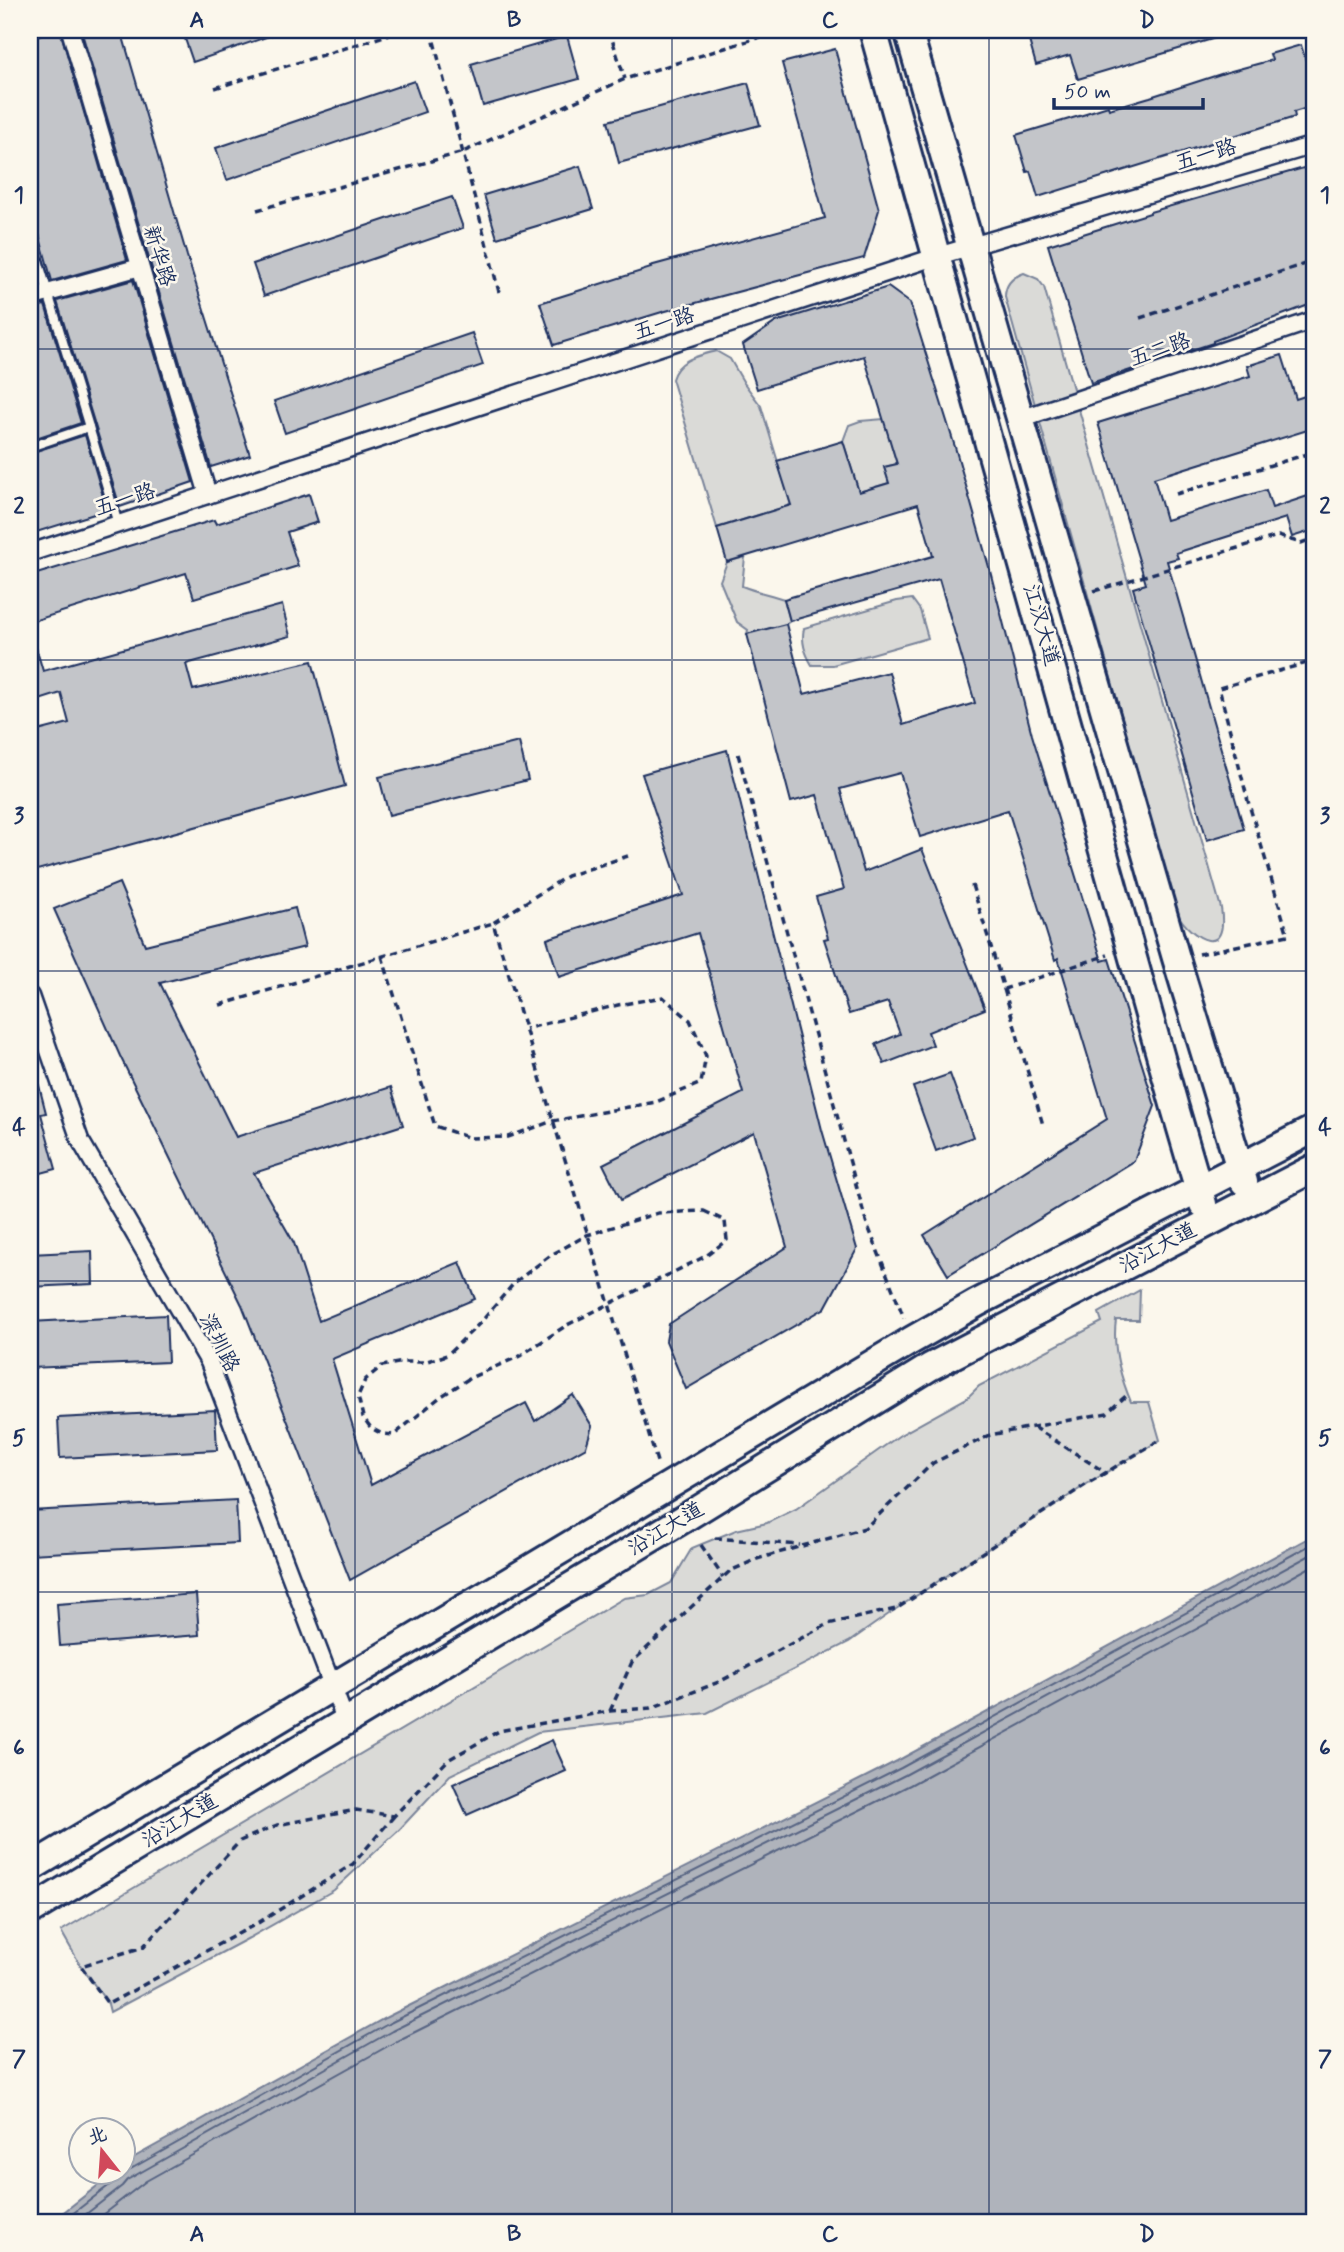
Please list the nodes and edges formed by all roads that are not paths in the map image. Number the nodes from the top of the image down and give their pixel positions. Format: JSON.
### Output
{"nodes":[{"id":1,"x":35,"y":30,"type":"edge"},
{"id":2,"x":70,"y":30,"type":"edge"},
{"id":3,"x":873,"y":30,"type":"edge"},
{"id":4,"x":908,"y":30,"type":"edge"},
{"id":5,"x":30,"y":33,"type":"edge"},
{"id":6,"x":1314,"y":145,"type":"edge"},
{"id":7,"x":30,"y":234,"type":"edge"},
{"id":8,"x":970,"y":247,"type":"junction"},
{"id":9,"x":938,"y":256,"type":"junction"},
{"id":10,"x":140,"y":267,"type":"junction"},
{"id":11,"x":47,"y":293,"type":"junction"},
{"id":12,"x":30,"y":298,"type":"edge"},
{"id":13,"x":1314,"y":320,"type":"edge"},
{"id":14,"x":1020,"y":419,"type":"junction"},
{"id":15,"x":89,"y":427,"type":"junction"},
{"id":16,"x":30,"y":447,"type":"edge"},
{"id":17,"x":208,"y":495,"type":"junction"},
{"id":18,"x":118,"y":524,"type":"junction"},
{"id":19,"x":30,"y":553,"type":"edge"},
{"id":20,"x":30,"y":996,"type":"edge"},
{"id":21,"x":1314,"y":1129,"type":"edge"},
{"id":22,"x":1238,"y":1168,"type":"junction"},
{"id":23,"x":1314,"y":1168,"type":"edge"},
{"id":24,"x":1198,"y":1189,"type":"junction"},
{"id":25,"x":1251,"y":1200,"type":"junction"},
{"id":26,"x":1209,"y":1221,"type":"junction"},
{"id":27,"x":333,"y":1686,"type":"junction"},
{"id":28,"x":346,"y":1722,"type":"junction"},
{"id":29,"x":30,"y":1868,"type":"edge"},
{"id":30,"x":30,"y":1911,"type":"edge"}],
"edges":[{"from":1,"to":5,"type":"lane"},
{"from":2,"to":10,"type":"street","name":"新华路"},
{"from":3,"to":9,"type":"main road","name":"江汉大道"},
{"from":4,"to":8,"type":"main road","name":"江汉大道"},
{"from":6,"to":8,"type":"street","name":"五一路"},
{"from":7,"to":11,"type":"lane"},
{"from":8,"to":9,"type":"street","name":"五一路"},
{"from":8,"to":14,"type":"main road","name":"江汉大道"},
{"from":9,"to":17,"type":"street","name":"五一路"},
{"from":9,"to":24,"type":"main road","name":"江汉大道"},
{"from":10,"to":11,"type":"street"},
{"from":10,"to":17,"type":"street","name":"新华路"},
{"from":11,"to":12,"type":"street"},
{"from":11,"to":15,"type":"lane"},
{"from":13,"to":14,"type":"street","name":"五二路"},
{"from":14,"to":22,"type":"main road","name":"江汉大道"},
{"from":15,"to":16,"type":"lane"},
{"from":15,"to":18,"type":"lane"},
{"from":17,"to":18,"type":"street","name":"五一路"},
{"from":18,"to":19,"type":"street","name":"五一路"},
{"from":20,"to":27,"type":"street","name":"深圳路"},
{"from":21,"to":22,"type":"main road","name":"沿江大道"},
{"from":22,"to":24,"type":"main road","name":"沿江大道"},
{"from":22,"to":25,"type":"main road","name":"江汉大道"},
{"from":23,"to":25,"type":"main road","name":"沿江大道"},
{"from":24,"to":26,"type":"main road","name":"江汉大道"},
{"from":24,"to":27,"type":"main road","name":"沿江大道"},
{"from":25,"to":26,"type":"main road","name":"沿江大道"},
{"from":26,"to":28,"type":"main road","name":"沿江大道"},
{"from":27,"to":28,"type":"street","name":"深圳路"},
{"from":27,"to":29,"type":"main road","name":"沿江大道"},
{"from":28,"to":30,"type":"main road","name":"沿江大道"}]}
